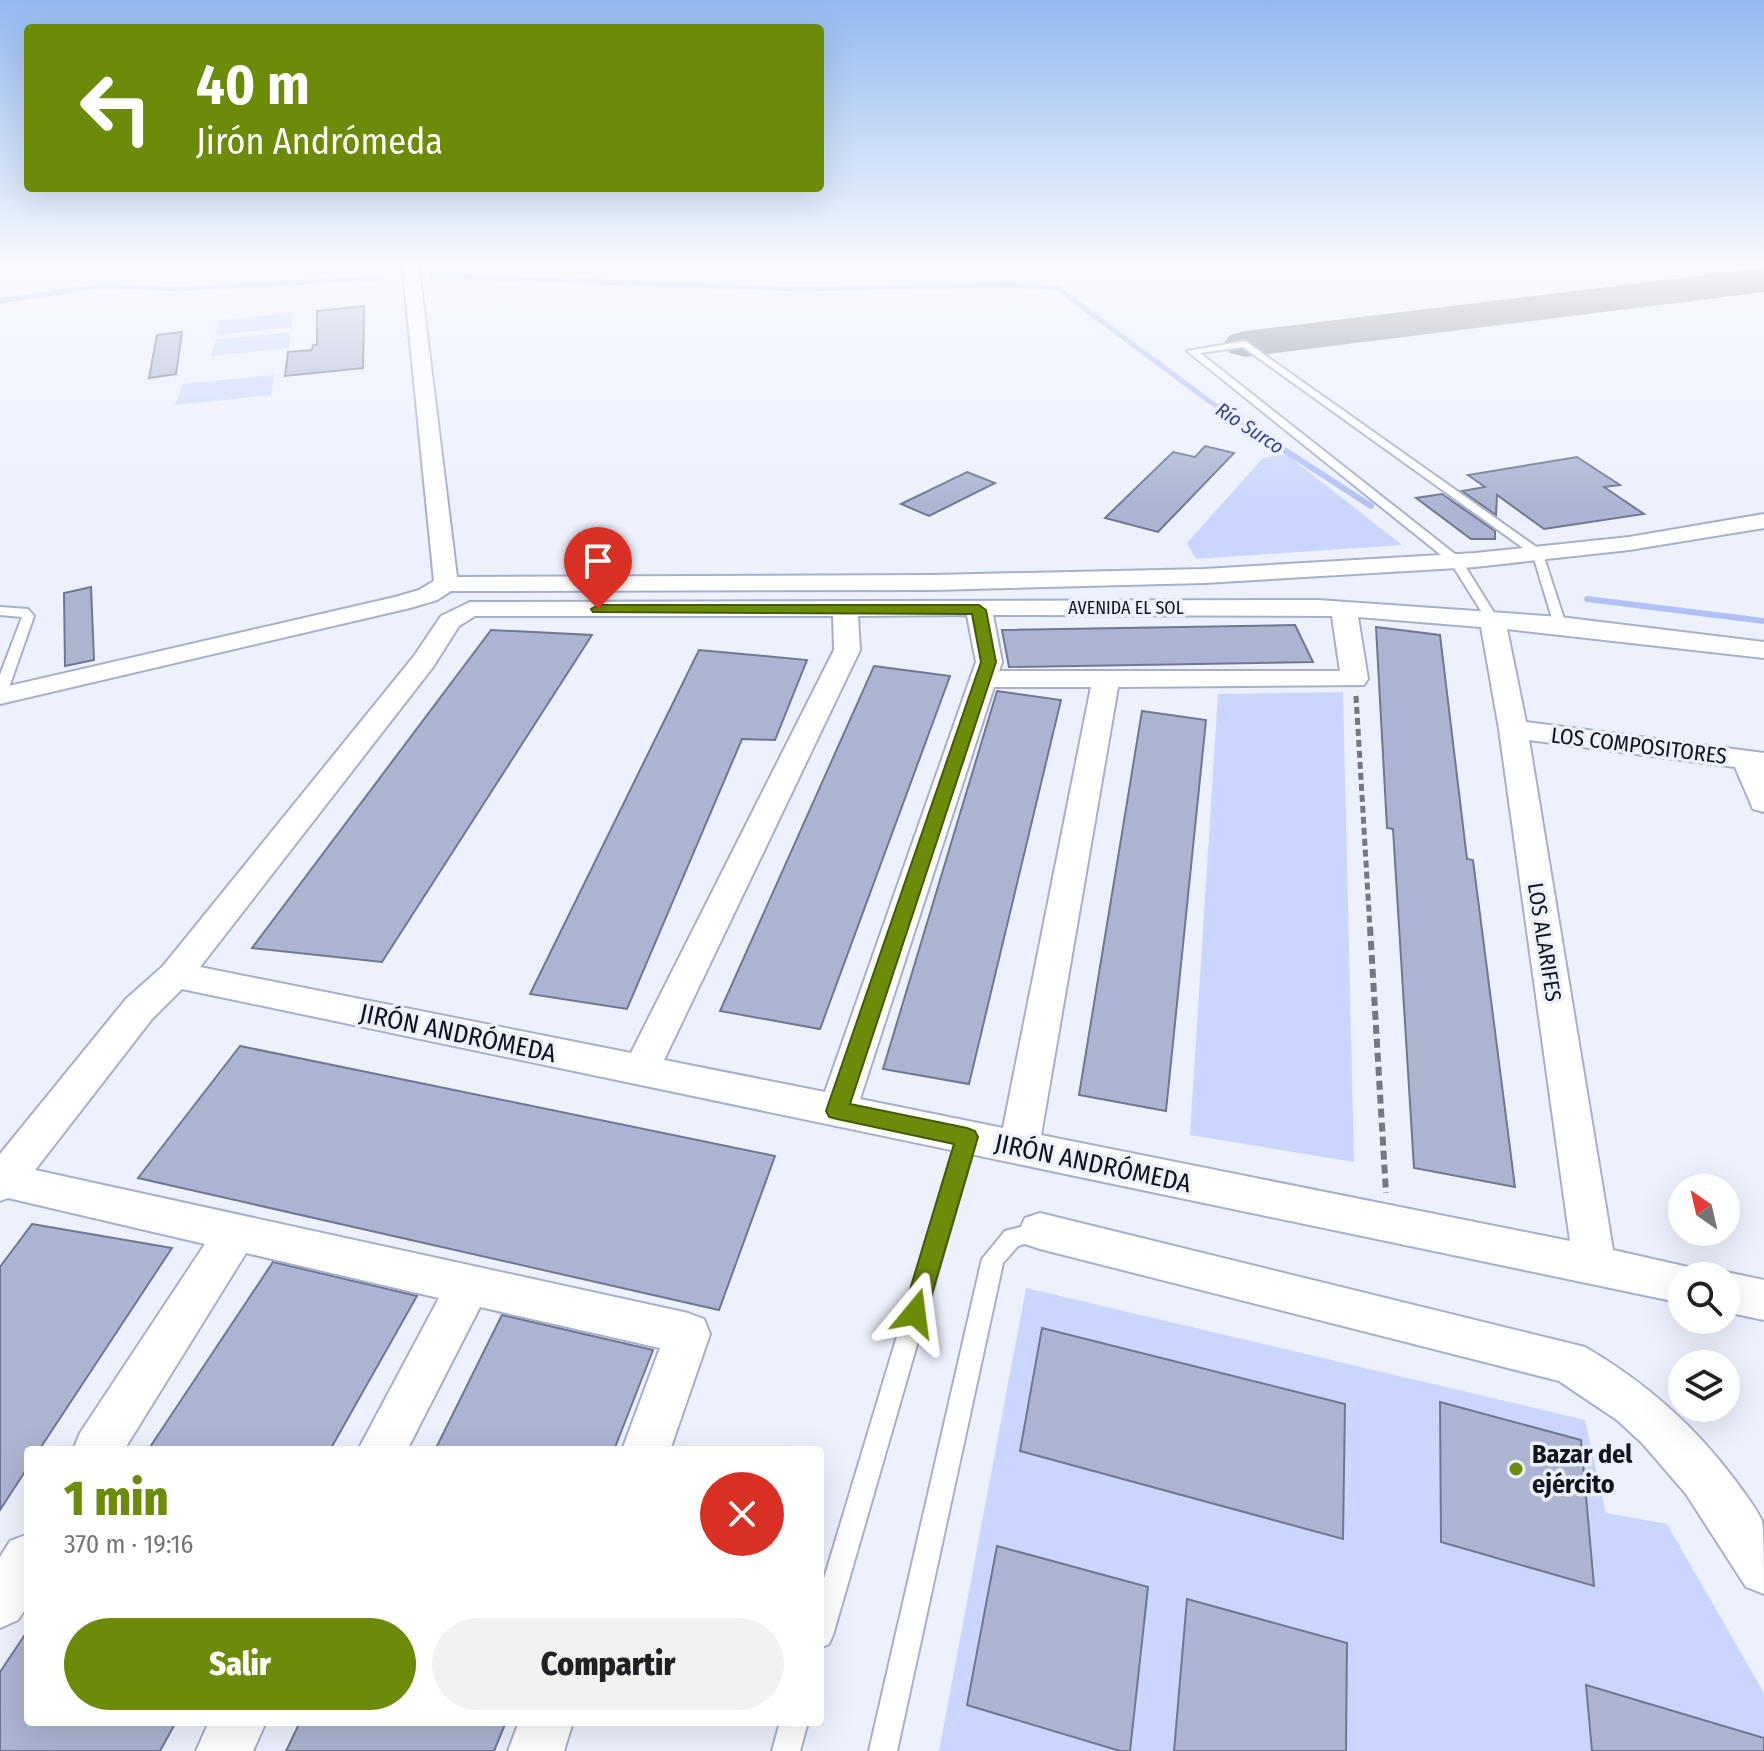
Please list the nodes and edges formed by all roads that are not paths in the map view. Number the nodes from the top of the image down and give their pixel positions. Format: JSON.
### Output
{"nodes":[{"id":1,"x":419,"y":343,"type":"edge"},
{"id":2,"x":1764,"y":521,"type":"edge"},
{"id":3,"x":1538,"y":553,"type":"junction"},
{"id":4,"x":1456,"y":561,"type":"junction"},
{"id":5,"x":446,"y":584,"type":"junction"},
{"id":6,"x":1344,"y":609,"type":"junction"},
{"id":7,"x":845,"y":610,"type":"junction"},
{"id":8,"x":979,"y":610,"type":"junction"},
{"id":9,"x":0,"y":611,"type":"edge"},
{"id":10,"x":1492,"y":619,"type":"junction"},
{"id":11,"x":1560,"y":625,"type":"junction"},
{"id":12,"x":1764,"y":650,"type":"edge"},
{"id":13,"x":983,"y":679,"type":"junction"},
{"id":14,"x":1106,"y":679,"type":"junction"},
{"id":15,"x":0,"y":695,"type":"edge"},
{"id":16,"x":1513,"y":729,"type":"junction"},
{"id":17,"x":1756,"y":761,"type":"edge"},
{"id":18,"x":1764,"y":802,"type":"edge"},
{"id":19,"x":175,"y":975,"type":"junction"},
{"id":20,"x":641,"y":1070,"type":"junction"},
{"id":21,"x":837,"y":1111,"type":"junction"},
{"id":22,"x":967,"y":1137,"type":"junction"},
{"id":23,"x":1019,"y":1148,"type":"junction"},
{"id":24,"x":2,"y":1182,"type":"edge"},
{"id":25,"x":1040,"y":1231,"type":"joint"},
{"id":26,"x":236,"y":1232,"type":"junction"},
{"id":27,"x":1594,"y":1265,"type":"junction"},
{"id":28,"x":1668,"y":1280,"type":"edge"},
{"id":29,"x":470,"y":1283,"type":"junction"},
{"id":30,"x":1740,"y":1295,"type":"edge"},
{"id":31,"x":1764,"y":1300,"type":"edge"},
{"id":32,"x":100,"y":1446,"type":"edge"},
{"id":33,"x":384,"y":1446,"type":"edge"},
{"id":34,"x":647,"y":1446,"type":"edge"},
{"id":35,"x":24,"y":1565,"type":"edge"},
{"id":36,"x":1764,"y":1569,"type":"edge"},
{"id":37,"x":0,"y":1602,"type":"edge"},
{"id":38,"x":824,"y":1621,"type":"edge"},
{"id":39,"x":237,"y":1726,"type":"edge"},
{"id":40,"x":545,"y":1726,"type":"edge"},
{"id":41,"x":793,"y":1726,"type":"edge"},
{"id":42,"x":224,"y":1751,"type":"edge"},
{"id":43,"x":536,"y":1751,"type":"edge"},
{"id":44,"x":786,"y":1751,"type":"edge"},
{"id":45,"x":883,"y":1751,"type":"edge"}],
"edges":[{"from":1,"to":5,"type":"street"},
{"from":2,"to":3,"type":"street"},
{"from":3,"to":4,"type":"street"},
{"from":3,"to":4,"type":"lane"},
{"from":3,"to":11,"type":"lane"},
{"from":4,"to":5,"type":"street"},
{"from":4,"to":10,"type":"lane"},
{"from":5,"to":15,"type":"street"},
{"from":6,"to":8,"type":"street","name":"AVENIDA EL SOL"},
{"from":6,"to":10,"type":"street","name":"AVENIDA EL SOL"},
{"from":6,"to":14,"type":"street"},
{"from":7,"to":8,"type":"street","name":"AVENIDA EL SOL"},
{"from":7,"to":19,"type":"street","name":"AVENIDA EL SOL"},
{"from":7,"to":20,"type":"street"},
{"from":8,"to":13,"type":"street"},
{"from":9,"to":15,"type":"lane"},
{"from":10,"to":11,"type":"street","name":"AVENIDA EL SOL"},
{"from":10,"to":16,"type":"street","name":"LOS ALARIFES"},
{"from":11,"to":12,"type":"street","name":"AVENIDA EL SOL"},
{"from":13,"to":14,"type":"street"},
{"from":13,"to":21,"type":"street"},
{"from":14,"to":23,"type":"street"},
{"from":16,"to":17,"type":"street","name":"LOS COMPOSITORES"},
{"from":16,"to":27,"type":"street","name":"LOS ALARIFES"},
{"from":17,"to":18,"type":"street"},
{"from":19,"to":20,"type":"street","name":"JIRÓN ANDRÓMEDA"},
{"from":19,"to":24,"type":"street"},
{"from":20,"to":21,"type":"street","name":"JIRÓN ANDRÓMEDA"},
{"from":21,"to":22,"type":"street","name":"JIRÓN ANDRÓMEDA"},
{"from":22,"to":23,"type":"street","name":"JIRÓN ANDRÓMEDA"},
{"from":22,"to":38,"type":"lane"},
{"from":23,"to":27,"type":"street","name":"JIRÓN ANDRÓMEDA"},
{"from":24,"to":26,"type":"street"},
{"from":25,"to":36,"type":"street"},
{"from":25,"to":45,"type":"lane"},
{"from":26,"to":29,"type":"street"},
{"from":26,"to":32,"type":"street"},
{"from":27,"to":28,"type":"street","name":"JIRÓN ANDRÓMEDA"},
{"from":29,"to":33,"type":"street"},
{"from":29,"to":34,"type":"street"},
{"from":30,"to":31,"type":"street"},
{"from":35,"to":37,"type":"street"},
{"from":39,"to":42,"type":"street"},
{"from":40,"to":43,"type":"street"},
{"from":41,"to":44,"type":"lane"}]}
